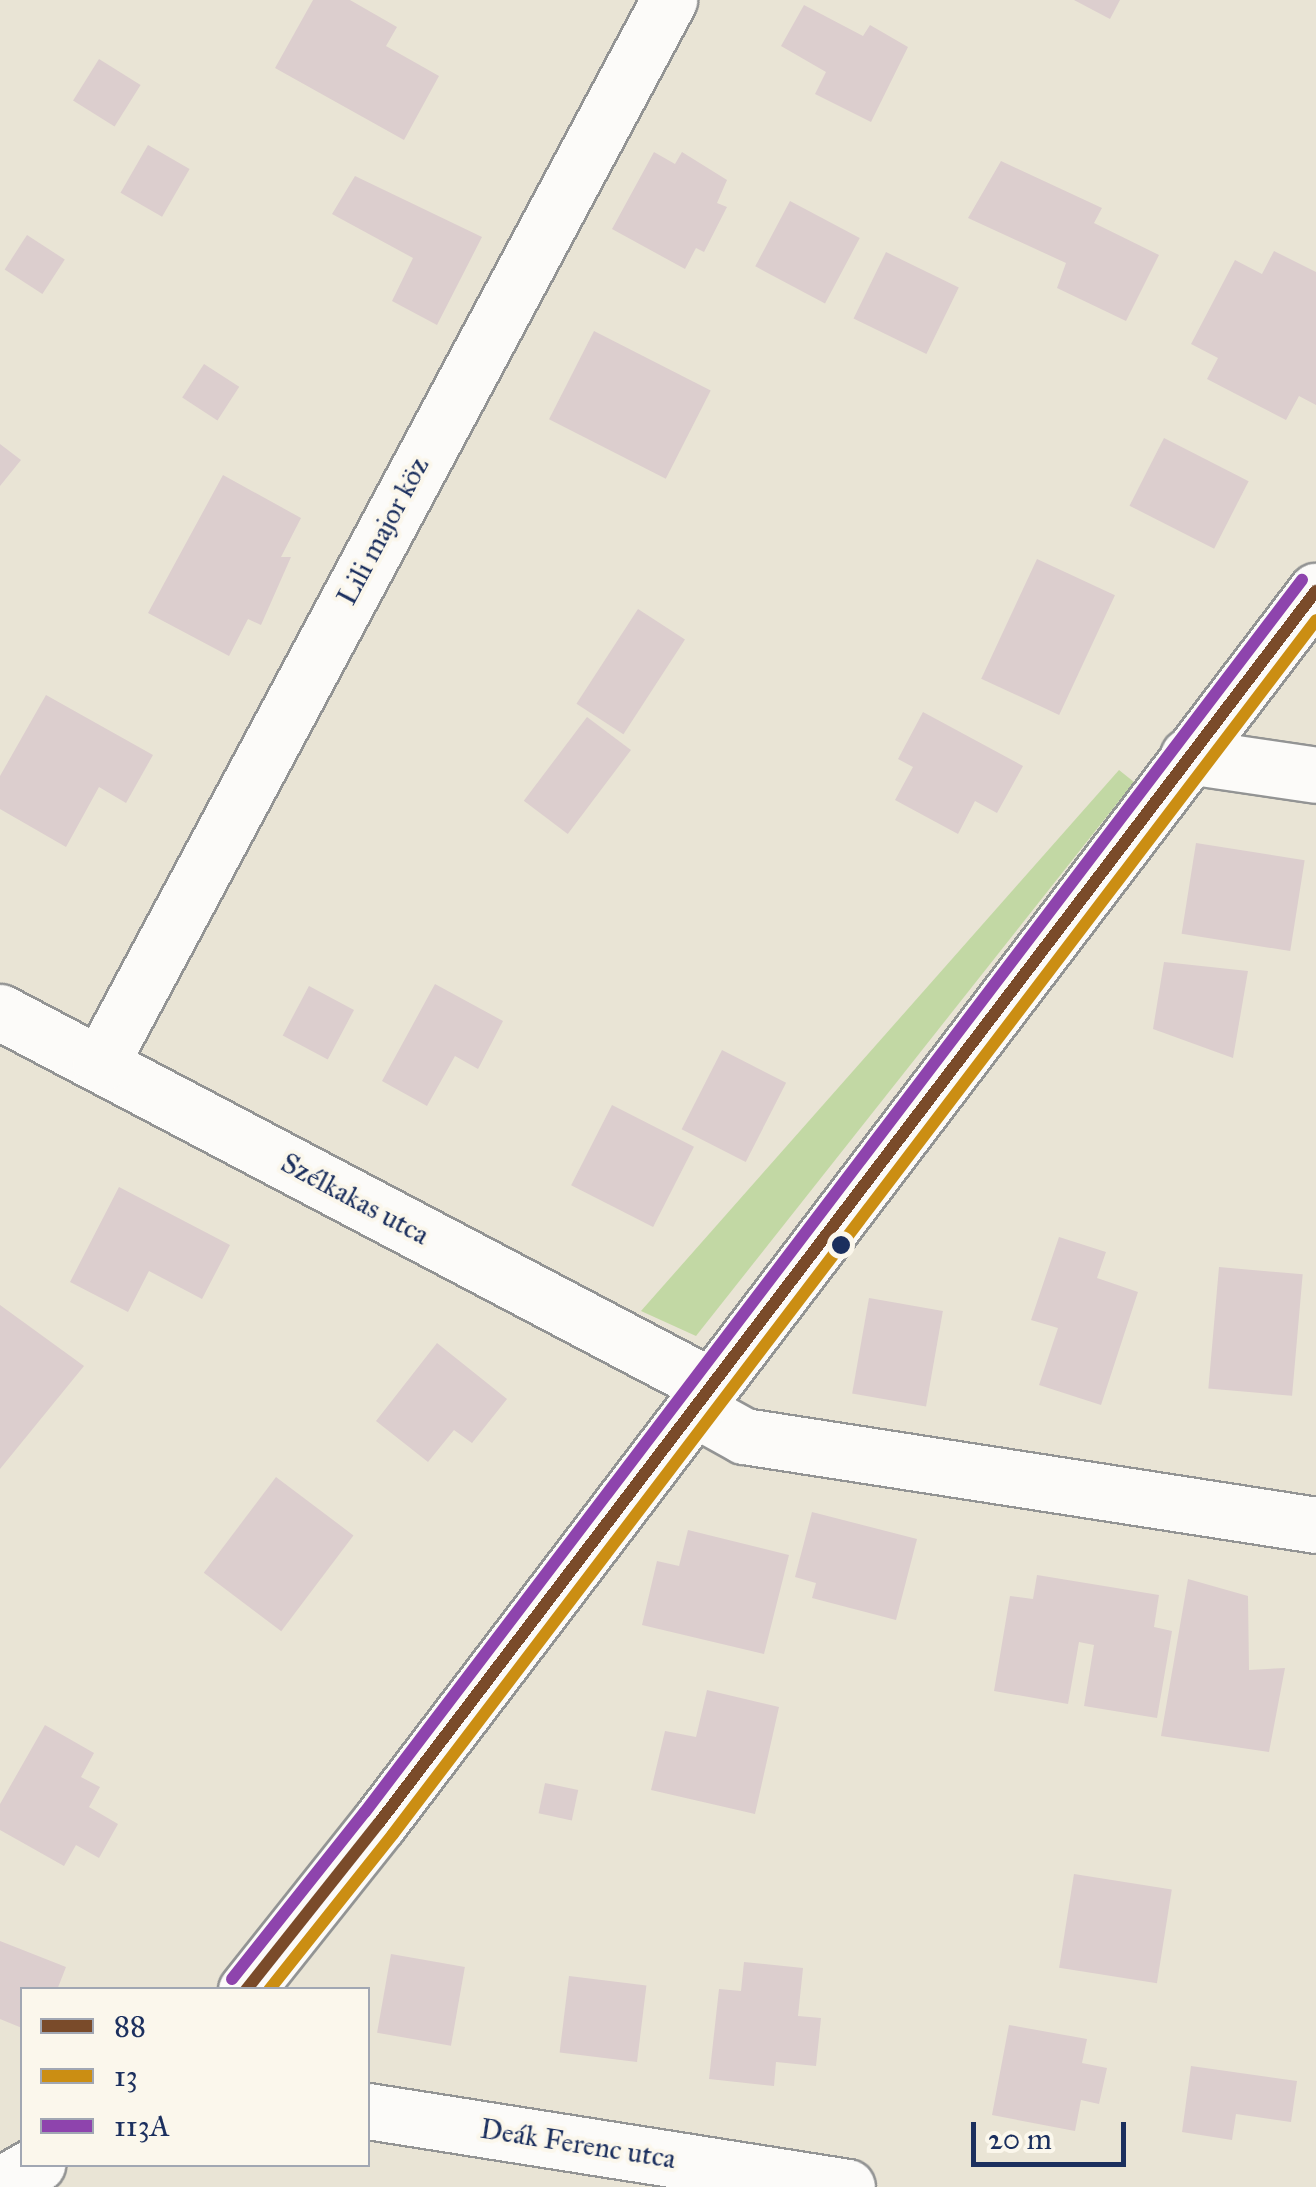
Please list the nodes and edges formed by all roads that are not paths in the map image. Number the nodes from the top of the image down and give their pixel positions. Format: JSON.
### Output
{"nodes":[{"id":1,"x":669,"y":0,"type":"edge"},
{"id":2,"x":1316,"y":591,"type":"edge"},
{"id":3,"x":1188,"y":756,"type":"junction"},
{"id":4,"x":1316,"y":774,"type":"edge"},
{"id":5,"x":0,"y":1012,"type":"edge"},
{"id":6,"x":100,"y":1064,"type":"junction"},
{"id":7,"x":703,"y":1398,"type":"junction"},
{"id":8,"x":1316,"y":1525,"type":"edge"},
{"id":9,"x":248,"y":1987,"type":"edge"},
{"id":10,"x":370,"y":2111,"type":"edge"},
{"id":11,"x":847,"y":2187,"type":"edge"}],
"edges":[{"from":1,"to":6,"type":"street","name":"Lili major köz"},
{"from":2,"to":3,"type":"street"},
{"from":3,"to":4,"type":"street"},
{"from":3,"to":7,"type":"street"},
{"from":5,"to":6,"type":"street","name":"Szélkakas utca"},
{"from":6,"to":7,"type":"street","name":"Szélkakas utca"},
{"from":7,"to":8,"type":"street","name":"Szélkakas utca"},
{"from":7,"to":9,"type":"street"},
{"from":10,"to":11,"type":"street","name":"Deák Ferenc utca"}]}
